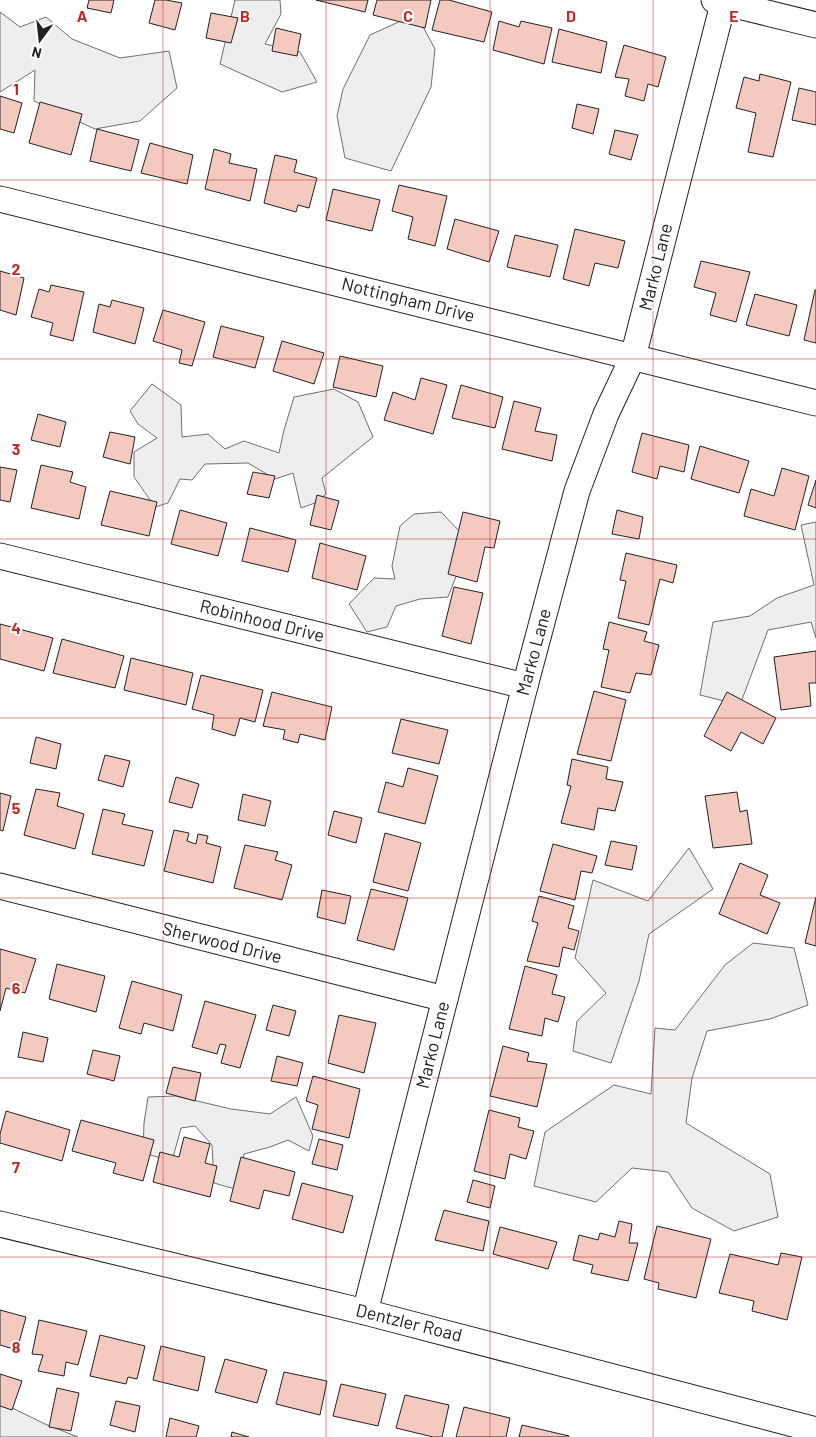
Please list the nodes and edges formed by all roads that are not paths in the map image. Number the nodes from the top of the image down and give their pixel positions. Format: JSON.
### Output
{"nodes":[{"id":1,"x":721,"y":1,"type":"edge"},
{"id":2,"x":816,"y":25,"type":"edge"},
{"id":3,"x":0,"y":199,"type":"edge"},
{"id":4,"x":633,"y":357,"type":"junction"},
{"id":5,"x":816,"y":403,"type":"edge"},
{"id":6,"x":0,"y":556,"type":"edge"},
{"id":7,"x":525,"y":686,"type":"junction"},
{"id":8,"x":0,"y":886,"type":"edge"},
{"id":9,"x":445,"y":999,"type":"junction"},
{"id":10,"x":0,"y":1224,"type":"edge"},
{"id":11,"x":365,"y":1312,"type":"junction"},
{"id":12,"x":816,"y":1430,"type":"edge"}],
"edges":[{"from":1,"to":2,"type":"street"},
{"from":1,"to":4,"type":"street","name":"Marko Lane"},
{"from":3,"to":4,"type":"street","name":"Nottingham Drive"},
{"from":4,"to":5,"type":"street","name":"Nottingham Drive"},
{"from":4,"to":7,"type":"street","name":"Marko Lane"},
{"from":6,"to":7,"type":"street","name":"Robinhood Drive"},
{"from":7,"to":9,"type":"street","name":"Marko Lane"},
{"from":8,"to":9,"type":"street","name":"Sherwood Drive"},
{"from":9,"to":11,"type":"street","name":"Marko Lane"},
{"from":10,"to":11,"type":"street","name":"Dentzler Road"},
{"from":11,"to":12,"type":"street","name":"Dentzler Road"}]}
